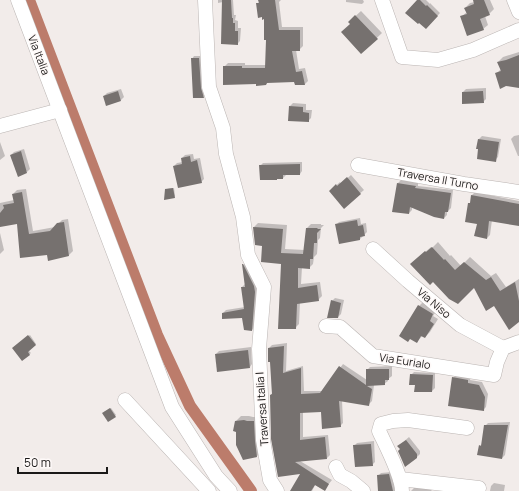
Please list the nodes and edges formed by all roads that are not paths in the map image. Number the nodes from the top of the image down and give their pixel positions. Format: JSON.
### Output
{"nodes":[{"id":1,"x":18,"y":0,"type":"edge"},
{"id":2,"x":205,"y":0,"type":"edge"},
{"id":3,"x":382,"y":0,"type":"edge"},
{"id":4,"x":514,"y":0,"type":"edge"},
{"id":5,"x":519,"y":12,"type":"edge"},
{"id":6,"x":519,"y":30,"type":"edge"},
{"id":7,"x":60,"y":110,"type":"junction"},
{"id":8,"x":0,"y":126,"type":"edge"},
{"id":9,"x":358,"y":165,"type":"dead end"},
{"id":10,"x":519,"y":192,"type":"edge"},
{"id":11,"x":374,"y":249,"type":"dead end"},
{"id":12,"x":326,"y":326,"type":"dead end"},
{"id":13,"x":519,"y":342,"type":"edge"},
{"id":14,"x":503,"y":348,"type":"junction"},
{"id":15,"x":125,"y":400,"type":"dead end"},
{"id":16,"x":467,"y":428,"type":"dead end"},
{"id":17,"x":336,"y":467,"type":"dead end"},
{"id":18,"x":401,"y":485,"type":"edge"},
{"id":19,"x":479,"y":488,"type":"dead end"},
{"id":20,"x":209,"y":491,"type":"edge"},
{"id":21,"x":230,"y":491,"type":"edge"},
{"id":22,"x":277,"y":491,"type":"edge"},
{"id":23,"x":363,"y":491,"type":"edge"}],
"edges":[{"from":1,"to":7,"type":"street","name":"Via Italia"},
{"from":2,"to":22,"type":"street","name":"Traversa Italia I"},
{"from":3,"to":6,"type":"street"},
{"from":4,"to":5,"type":"street"},
{"from":7,"to":8,"type":"street"},
{"from":7,"to":21,"type":"street","name":"Via Italia"},
{"from":9,"to":10,"type":"street","name":"Traversa II Turno"},
{"from":11,"to":14,"type":"street","name":"Via Niso"},
{"from":12,"to":14,"type":"street","name":"Via Eurialo"},
{"from":13,"to":14,"type":"street"},
{"from":15,"to":20,"type":"street"},
{"from":16,"to":18,"type":"street"},
{"from":17,"to":23,"type":"street"},
{"from":18,"to":19,"type":"street"}]}
